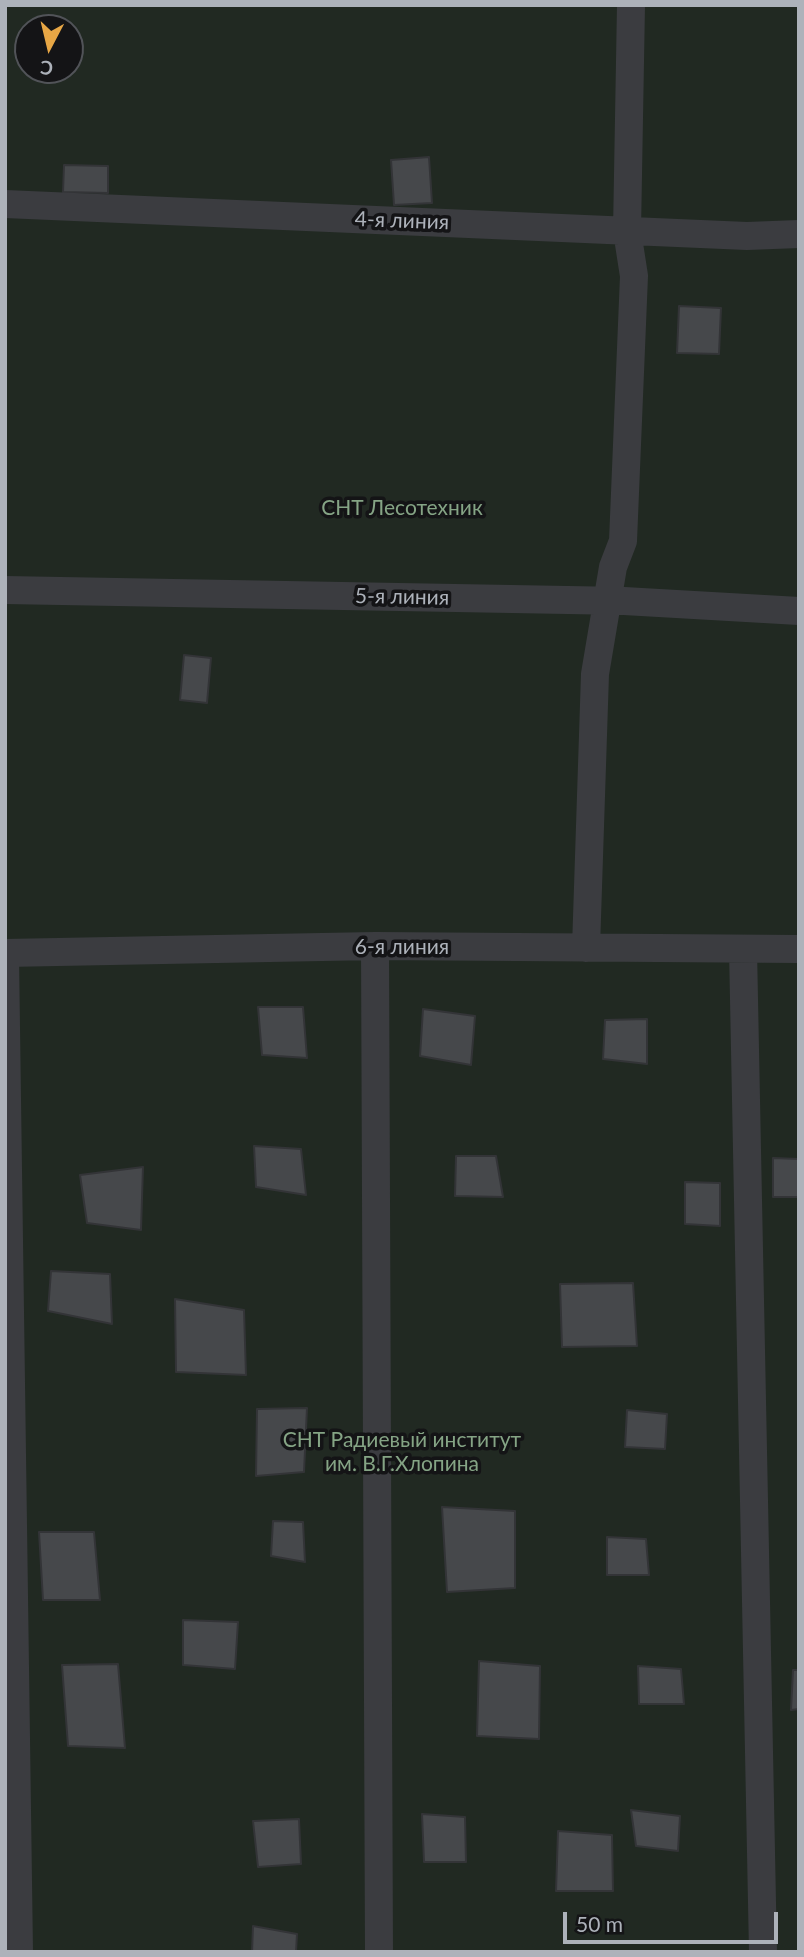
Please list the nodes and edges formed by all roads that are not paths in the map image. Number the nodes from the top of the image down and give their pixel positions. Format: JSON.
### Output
{"nodes":[{"id":1,"x":631,"y":5,"type":"edge"},
{"id":2,"x":5,"y":204,"type":"edge"},
{"id":3,"x":628,"y":231,"type":"junction"},
{"id":4,"x":799,"y":234,"type":"edge"},
{"id":5,"x":5,"y":590,"type":"edge"},
{"id":6,"x":608,"y":601,"type":"junction"},
{"id":7,"x":799,"y":611,"type":"edge"},
{"id":8,"x":375,"y":946,"type":"junction"},
{"id":9,"x":586,"y":948,"type":"junction"},
{"id":10,"x":743,"y":949,"type":"junction"},
{"id":11,"x":799,"y":949,"type":"edge"},
{"id":12,"x":5,"y":954,"type":"edge"},
{"id":13,"x":19,"y":1952,"type":"edge"},
{"id":14,"x":379,"y":1952,"type":"edge"},
{"id":15,"x":763,"y":1952,"type":"edge"}],
"edges":[{"from":1,"to":3,"type":"street"},
{"from":2,"to":3,"type":"street","name":"4-я линия"},
{"from":3,"to":4,"type":"street","name":"4-я линия"},
{"from":3,"to":6,"type":"street"},
{"from":5,"to":6,"type":"street","name":"5-я линия"},
{"from":6,"to":7,"type":"street","name":"5-я линия"},
{"from":6,"to":9,"type":"street"},
{"from":8,"to":9,"type":"street","name":"6-я линия"},
{"from":8,"to":12,"type":"street","name":"6-я линия"},
{"from":8,"to":14,"type":"street"},
{"from":9,"to":10,"type":"street","name":"6-я линия"},
{"from":10,"to":11,"type":"street","name":"6-я линия"},
{"from":10,"to":15,"type":"street"},
{"from":12,"to":13,"type":"street"}]}
